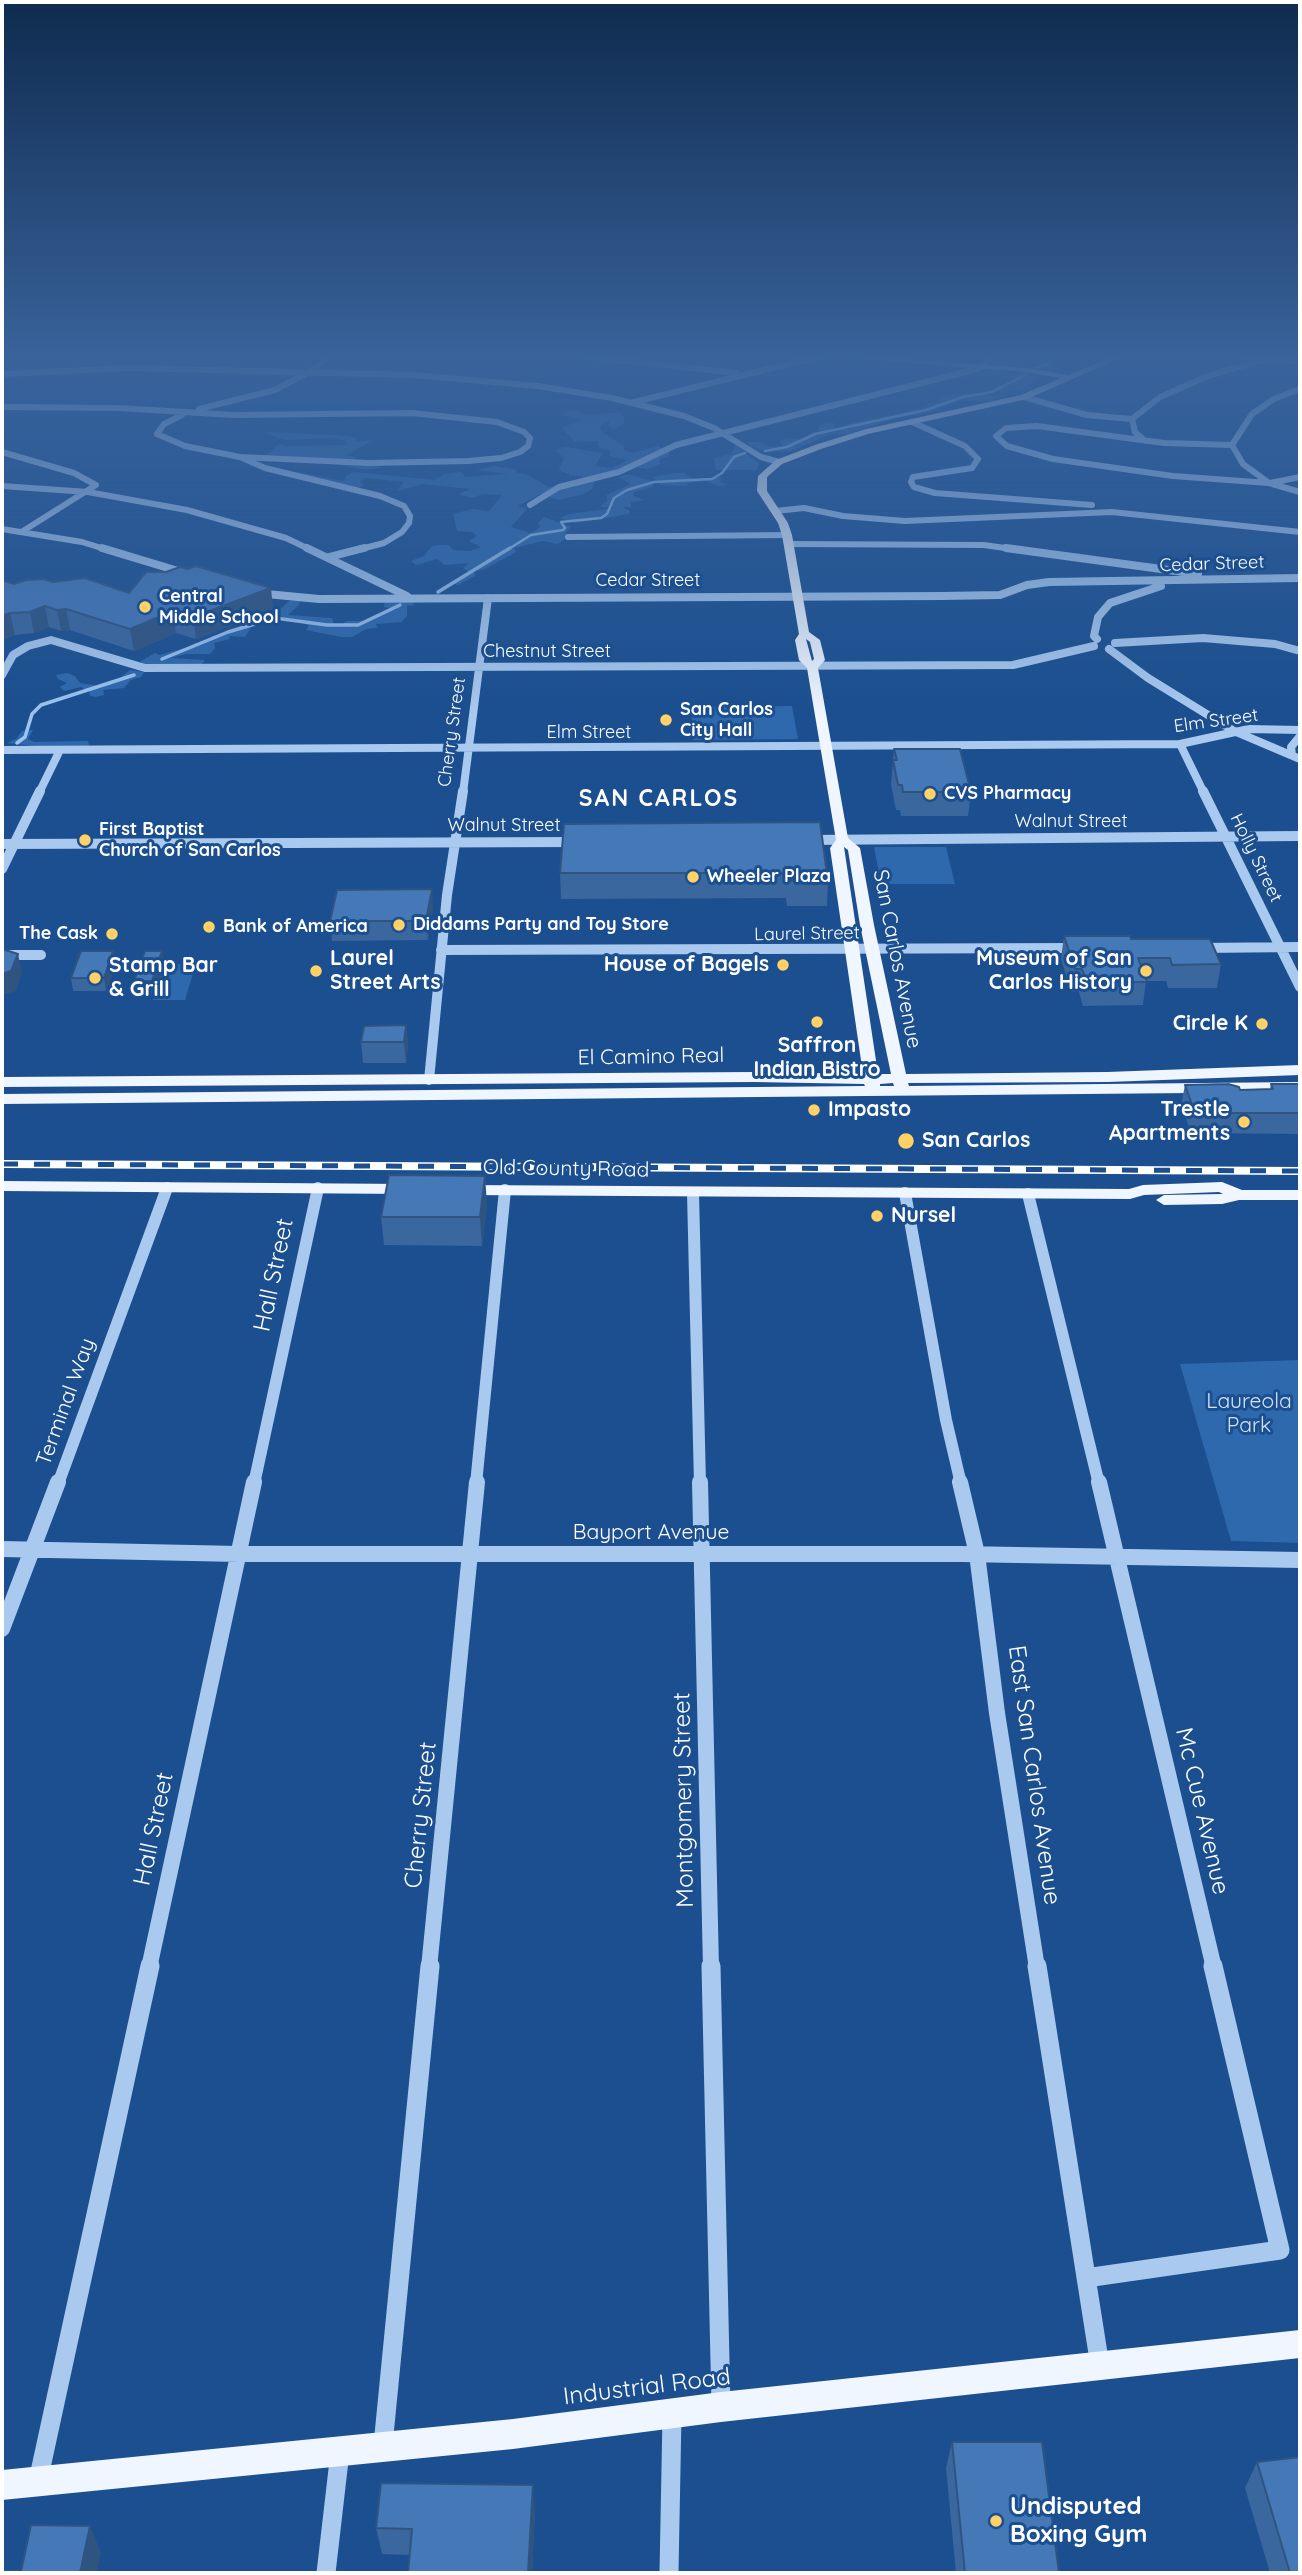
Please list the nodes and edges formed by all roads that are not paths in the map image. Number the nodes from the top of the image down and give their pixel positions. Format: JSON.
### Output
{"nodes":[{"id":1,"x":78,"y":475,"type":"edge"},
{"id":2,"x":294,"y":475,"type":"edge"},
{"id":3,"x":603,"y":475,"type":"edge"},
{"id":4,"x":765,"y":475,"type":"edge"},
{"id":5,"x":925,"y":475,"type":"edge"},
{"id":6,"x":1167,"y":475,"type":"edge"},
{"id":7,"x":1258,"y":475,"type":"edge"},
{"id":8,"x":1300,"y":477,"type":"edge"},
{"id":9,"x":1269,"y":483,"type":"junction"},
{"id":10,"x":2,"y":486,"type":"edge"},
{"id":11,"x":88,"y":492,"type":"junction"},
{"id":12,"x":1300,"y":492,"type":"edge"},
{"id":13,"x":530,"y":505,"type":"dead end"},
{"id":14,"x":775,"y":511,"type":"junction"},
{"id":15,"x":1122,"y":513,"type":"junction"},
{"id":16,"x":2,"y":528,"type":"edge"},
{"id":17,"x":23,"y":531,"type":"junction"},
{"id":18,"x":1300,"y":532,"type":"edge"},
{"id":19,"x":568,"y":537,"type":"dead end"},
{"id":20,"x":788,"y":539,"type":"junction"},
{"id":21,"x":329,"y":557,"type":"junction"},
{"id":22,"x":1143,"y":566,"type":"junction"},
{"id":23,"x":201,"y":578,"type":"edge"},
{"id":24,"x":1300,"y":578,"type":"edge"},
{"id":25,"x":1228,"y":579,"type":"junction"},
{"id":26,"x":1173,"y":581,"type":"junction"},
{"id":27,"x":247,"y":591,"type":"edge"},
{"id":28,"x":797,"y":596,"type":"junction"},
{"id":29,"x":410,"y":598,"type":"junction"},
{"id":30,"x":488,"y":598,"type":"junction"},
{"id":31,"x":1095,"y":643,"type":"junction"},
{"id":32,"x":1112,"y":646,"type":"junction"},
{"id":33,"x":1300,"y":650,"type":"edge"},
{"id":34,"x":5,"y":661,"type":"edge"},
{"id":35,"x":812,"y":667,"type":"junction"},
{"id":36,"x":481,"y":668,"type":"junction"},
{"id":37,"x":2,"y":675,"type":"edge"},
{"id":38,"x":1300,"y":730,"type":"edge"},
{"id":39,"x":1234,"y":731,"type":"junction"},
{"id":40,"x":1300,"y":736,"type":"edge"},
{"id":41,"x":1180,"y":744,"type":"junction"},
{"id":42,"x":827,"y":746,"type":"junction"},
{"id":43,"x":469,"y":749,"type":"junction"},
{"id":44,"x":2,"y":750,"type":"edge"},
{"id":45,"x":60,"y":750,"type":"junction"},
{"id":46,"x":1296,"y":757,"type":"edge"},
{"id":47,"x":1300,"y":836,"type":"edge"},
{"id":48,"x":1227,"y":837,"type":"junction"},
{"id":49,"x":792,"y":840,"type":"edge"},
{"id":50,"x":842,"y":840,"type":"junction"},
{"id":51,"x":457,"y":841,"type":"junction"},
{"id":52,"x":592,"y":842,"type":"edge"},
{"id":53,"x":2,"y":844,"type":"edge"},
{"id":54,"x":14,"y":844,"type":"junction"},
{"id":55,"x":2,"y":869,"type":"edge"},
{"id":56,"x":1300,"y":947,"type":"edge"},
{"id":57,"x":853,"y":948,"type":"junction"},
{"id":58,"x":873,"y":948,"type":"junction"},
{"id":59,"x":1088,"y":948,"type":"edge"},
{"id":60,"x":1184,"y":948,"type":"edge"},
{"id":61,"x":1280,"y":948,"type":"junction"},
{"id":62,"x":441,"y":950,"type":"junction"},
{"id":63,"x":2,"y":955,"type":"edge"},
{"id":64,"x":41,"y":955,"type":"dead end"},
{"id":65,"x":1300,"y":988,"type":"edge"},
{"id":66,"x":1300,"y":1070,"type":"edge"},
{"id":67,"x":429,"y":1080,"type":"junction"},
{"id":68,"x":2,"y":1083,"type":"edge"},
{"id":69,"x":901,"y":1085,"type":"junction"},
{"id":70,"x":872,"y":1086,"type":"junction"},
{"id":71,"x":1300,"y":1087,"type":"edge"},
{"id":72,"x":422,"y":1096,"type":"junction"},
{"id":73,"x":2,"y":1099,"type":"edge"},
{"id":74,"x":2,"y":1186,"type":"edge"},
{"id":75,"x":167,"y":1188,"type":"junction"},
{"id":76,"x":318,"y":1188,"type":"junction"},
{"id":77,"x":425,"y":1189,"type":"edge"},
{"id":78,"x":452,"y":1190,"type":"edge"},
{"id":79,"x":505,"y":1190,"type":"junction"},
{"id":80,"x":693,"y":1193,"type":"junction"},
{"id":81,"x":905,"y":1193,"type":"junction"},
{"id":82,"x":1028,"y":1194,"type":"junction"},
{"id":83,"x":1300,"y":1195,"type":"edge"},
{"id":84,"x":2,"y":1549,"type":"edge"},
{"id":85,"x":33,"y":1551,"type":"junction"},
{"id":86,"x":471,"y":1553,"type":"junction"},
{"id":87,"x":702,"y":1553,"type":"junction"},
{"id":88,"x":239,"y":1554,"type":"junction"},
{"id":89,"x":977,"y":1554,"type":"junction"},
{"id":90,"x":1117,"y":1557,"type":"junction"},
{"id":91,"x":1300,"y":1560,"type":"edge"},
{"id":92,"x":2,"y":1629,"type":"edge"},
{"id":93,"x":1086,"y":2278,"type":"junction"},
{"id":94,"x":1300,"y":2344,"type":"edge"},
{"id":95,"x":1100,"y":2366,"type":"junction"},
{"id":96,"x":721,"y":2407,"type":"junction"},
{"id":97,"x":672,"y":2415,"type":"junction"},
{"id":98,"x":383,"y":2445,"type":"junction"},
{"id":99,"x":341,"y":2449,"type":"junction"},
{"id":100,"x":38,"y":2481,"type":"junction"},
{"id":101,"x":2,"y":2485,"type":"edge"},
{"id":102,"x":326,"y":2573,"type":"edge"},
{"id":103,"x":669,"y":2573,"type":"edge"}],
"edges":[{"from":1,"to":11,"type":"street"},
{"from":2,"to":21,"type":"street"},
{"from":3,"to":13,"type":"street"},
{"from":4,"to":14,"type":"main road","name":"San Carlos Avenue"},
{"from":5,"to":15,"type":"street"},
{"from":6,"to":9,"type":"street"},
{"from":7,"to":9,"type":"street"},
{"from":8,"to":9,"type":"street"},
{"from":9,"to":12,"type":"street"},
{"from":10,"to":11,"type":"street"},
{"from":11,"to":17,"type":"street"},
{"from":11,"to":21,"type":"street"},
{"from":14,"to":15,"type":"street"},
{"from":14,"to":20,"type":"main road","name":"San Carlos Avenue"},
{"from":15,"to":18,"type":"street"},
{"from":16,"to":17,"type":"street"},
{"from":17,"to":23,"type":"street"},
{"from":19,"to":20,"type":"street"},
{"from":20,"to":22,"type":"street"},
{"from":20,"to":28,"type":"main road","name":"San Carlos Avenue"},
{"from":21,"to":29,"type":"street"},
{"from":22,"to":25,"type":"street"},
{"from":22,"to":26,"type":"street"},
{"from":24,"to":25,"type":"street","name":"Cedar Street"},
{"from":25,"to":26,"type":"street","name":"Cedar Street"},
{"from":26,"to":28,"type":"street","name":"Cedar Street"},
{"from":26,"to":31,"type":"street"},
{"from":27,"to":29,"type":"street","name":"Cedar Street"},
{"from":28,"to":30,"type":"street","name":"Cedar Street"},
{"from":28,"to":35,"type":"main road","name":"San Carlos Avenue"},
{"from":29,"to":30,"type":"street","name":"Cedar Street"},
{"from":30,"to":36,"type":"street","name":"Cherry Street"},
{"from":31,"to":32,"type":"street"},
{"from":31,"to":35,"type":"street","name":"Chestnut Street"},
{"from":32,"to":33,"type":"street"},
{"from":32,"to":39,"type":"street"},
{"from":34,"to":36,"type":"street","name":"Chestnut Street"},
{"from":34,"to":37,"type":"street"},
{"from":35,"to":36,"type":"street","name":"Chestnut Street"},
{"from":35,"to":42,"type":"main road","name":"San Carlos Avenue"},
{"from":36,"to":43,"type":"street","name":"Cherry Street"},
{"from":38,"to":39,"type":"street","name":"Elm Street"},
{"from":39,"to":41,"type":"street","name":"Elm Street"},
{"from":39,"to":46,"type":"street"},
{"from":40,"to":46,"type":"street"},
{"from":41,"to":42,"type":"street","name":"Elm Street"},
{"from":41,"to":48,"type":"street","name":"Holly Street"},
{"from":42,"to":43,"type":"street","name":"Elm Street"},
{"from":42,"to":50,"type":"main road","name":"San Carlos Avenue"},
{"from":43,"to":45,"type":"street","name":"Elm Street"},
{"from":43,"to":51,"type":"street","name":"Cherry Street"},
{"from":44,"to":45,"type":"street","name":"Elm Street"},
{"from":45,"to":54,"type":"street"},
{"from":47,"to":48,"type":"street","name":"Walnut Street"},
{"from":48,"to":50,"type":"street","name":"Walnut Street"},
{"from":48,"to":61,"type":"street","name":"Holly Street"},
{"from":49,"to":50,"type":"street","name":"Walnut Street"},
{"from":50,"to":57,"type":"main road","name":"San Carlos Avenue"},
{"from":50,"to":58,"type":"main road","name":"San Carlos Avenue"},
{"from":51,"to":52,"type":"street","name":"Walnut Street"},
{"from":51,"to":54,"type":"street","name":"Walnut Street"},
{"from":51,"to":62,"type":"street","name":"Cherry Street"},
{"from":53,"to":54,"type":"street","name":"Walnut Street"},
{"from":54,"to":55,"type":"street"},
{"from":56,"to":61,"type":"street"},
{"from":57,"to":58,"type":"street","name":"Laurel Street"},
{"from":57,"to":62,"type":"street","name":"Laurel Street"},
{"from":57,"to":70,"type":"main road","name":"San Carlos Avenue"},
{"from":58,"to":59,"type":"street","name":"Laurel Street"},
{"from":58,"to":69,"type":"main road","name":"San Carlos Avenue"},
{"from":60,"to":61,"type":"street"},
{"from":61,"to":65,"type":"street","name":"Holly Street"},
{"from":62,"to":67,"type":"street","name":"Cherry Street"},
{"from":63,"to":64,"type":"street"},
{"from":66,"to":69,"type":"main road","name":"El Camino Real"},
{"from":67,"to":68,"type":"main road","name":"El Camino Real"},
{"from":67,"to":70,"type":"main road","name":"El Camino Real"},
{"from":67,"to":72,"type":"main road"},
{"from":69,"to":70,"type":"main road","name":"El Camino Real"},
{"from":69,"to":71,"type":"main road","name":"El Camino Real"},
{"from":70,"to":72,"type":"main road","name":"El Camino Real"},
{"from":72,"to":73,"type":"main road","name":"El Camino Real"},
{"from":74,"to":75,"type":"main road"},
{"from":75,"to":76,"type":"main road"},
{"from":75,"to":85,"type":"street","name":"Terminal Way"},
{"from":76,"to":77,"type":"main road"},
{"from":76,"to":88,"type":"street","name":"Hall Street"},
{"from":78,"to":79,"type":"main road","name":"Old County Road"},
{"from":79,"to":80,"type":"main road","name":"Old County Road"},
{"from":79,"to":86,"type":"street","name":"Cherry Street"},
{"from":80,"to":81,"type":"main road","name":"Old County Road"},
{"from":80,"to":87,"type":"street","name":"Montgomery Street"},
{"from":81,"to":82,"type":"main road","name":"Old County Road"},
{"from":81,"to":89,"type":"street","name":"East San Carlos Avenue"},
{"from":82,"to":83,"type":"main road","name":"Old County Road"},
{"from":82,"to":90,"type":"street","name":"Mc Cue Avenue"},
{"from":84,"to":85,"type":"street","name":"Bayport Avenue"},
{"from":85,"to":88,"type":"street","name":"Bayport Avenue"},
{"from":85,"to":92,"type":"street","name":"Terminal Way"},
{"from":86,"to":87,"type":"street","name":"Bayport Avenue"},
{"from":86,"to":88,"type":"street","name":"Bayport Avenue"},
{"from":86,"to":98,"type":"street","name":"Cherry Street"},
{"from":87,"to":89,"type":"street","name":"Bayport Avenue"},
{"from":87,"to":96,"type":"street","name":"Montgomery Street"},
{"from":88,"to":100,"type":"street","name":"Hall Street"},
{"from":89,"to":90,"type":"street","name":"Bayport Avenue"},
{"from":89,"to":93,"type":"street","name":"East San Carlos Avenue"},
{"from":90,"to":91,"type":"street","name":"Bayport Avenue"},
{"from":90,"to":93,"type":"street","name":"Mc Cue Avenue"},
{"from":93,"to":95,"type":"street","name":"East San Carlos Avenue"},
{"from":94,"to":95,"type":"main road","name":"Industrial Road"},
{"from":95,"to":96,"type":"main road","name":"Industrial Road"},
{"from":96,"to":97,"type":"main road","name":"Industrial Road"},
{"from":97,"to":98,"type":"main road","name":"Industrial Road"},
{"from":97,"to":103,"type":"street"},
{"from":98,"to":99,"type":"main road","name":"Industrial Road"},
{"from":99,"to":100,"type":"main road","name":"Industrial Road"},
{"from":99,"to":102,"type":"street"},
{"from":100,"to":101,"type":"main road","name":"Industrial Road"}]}
